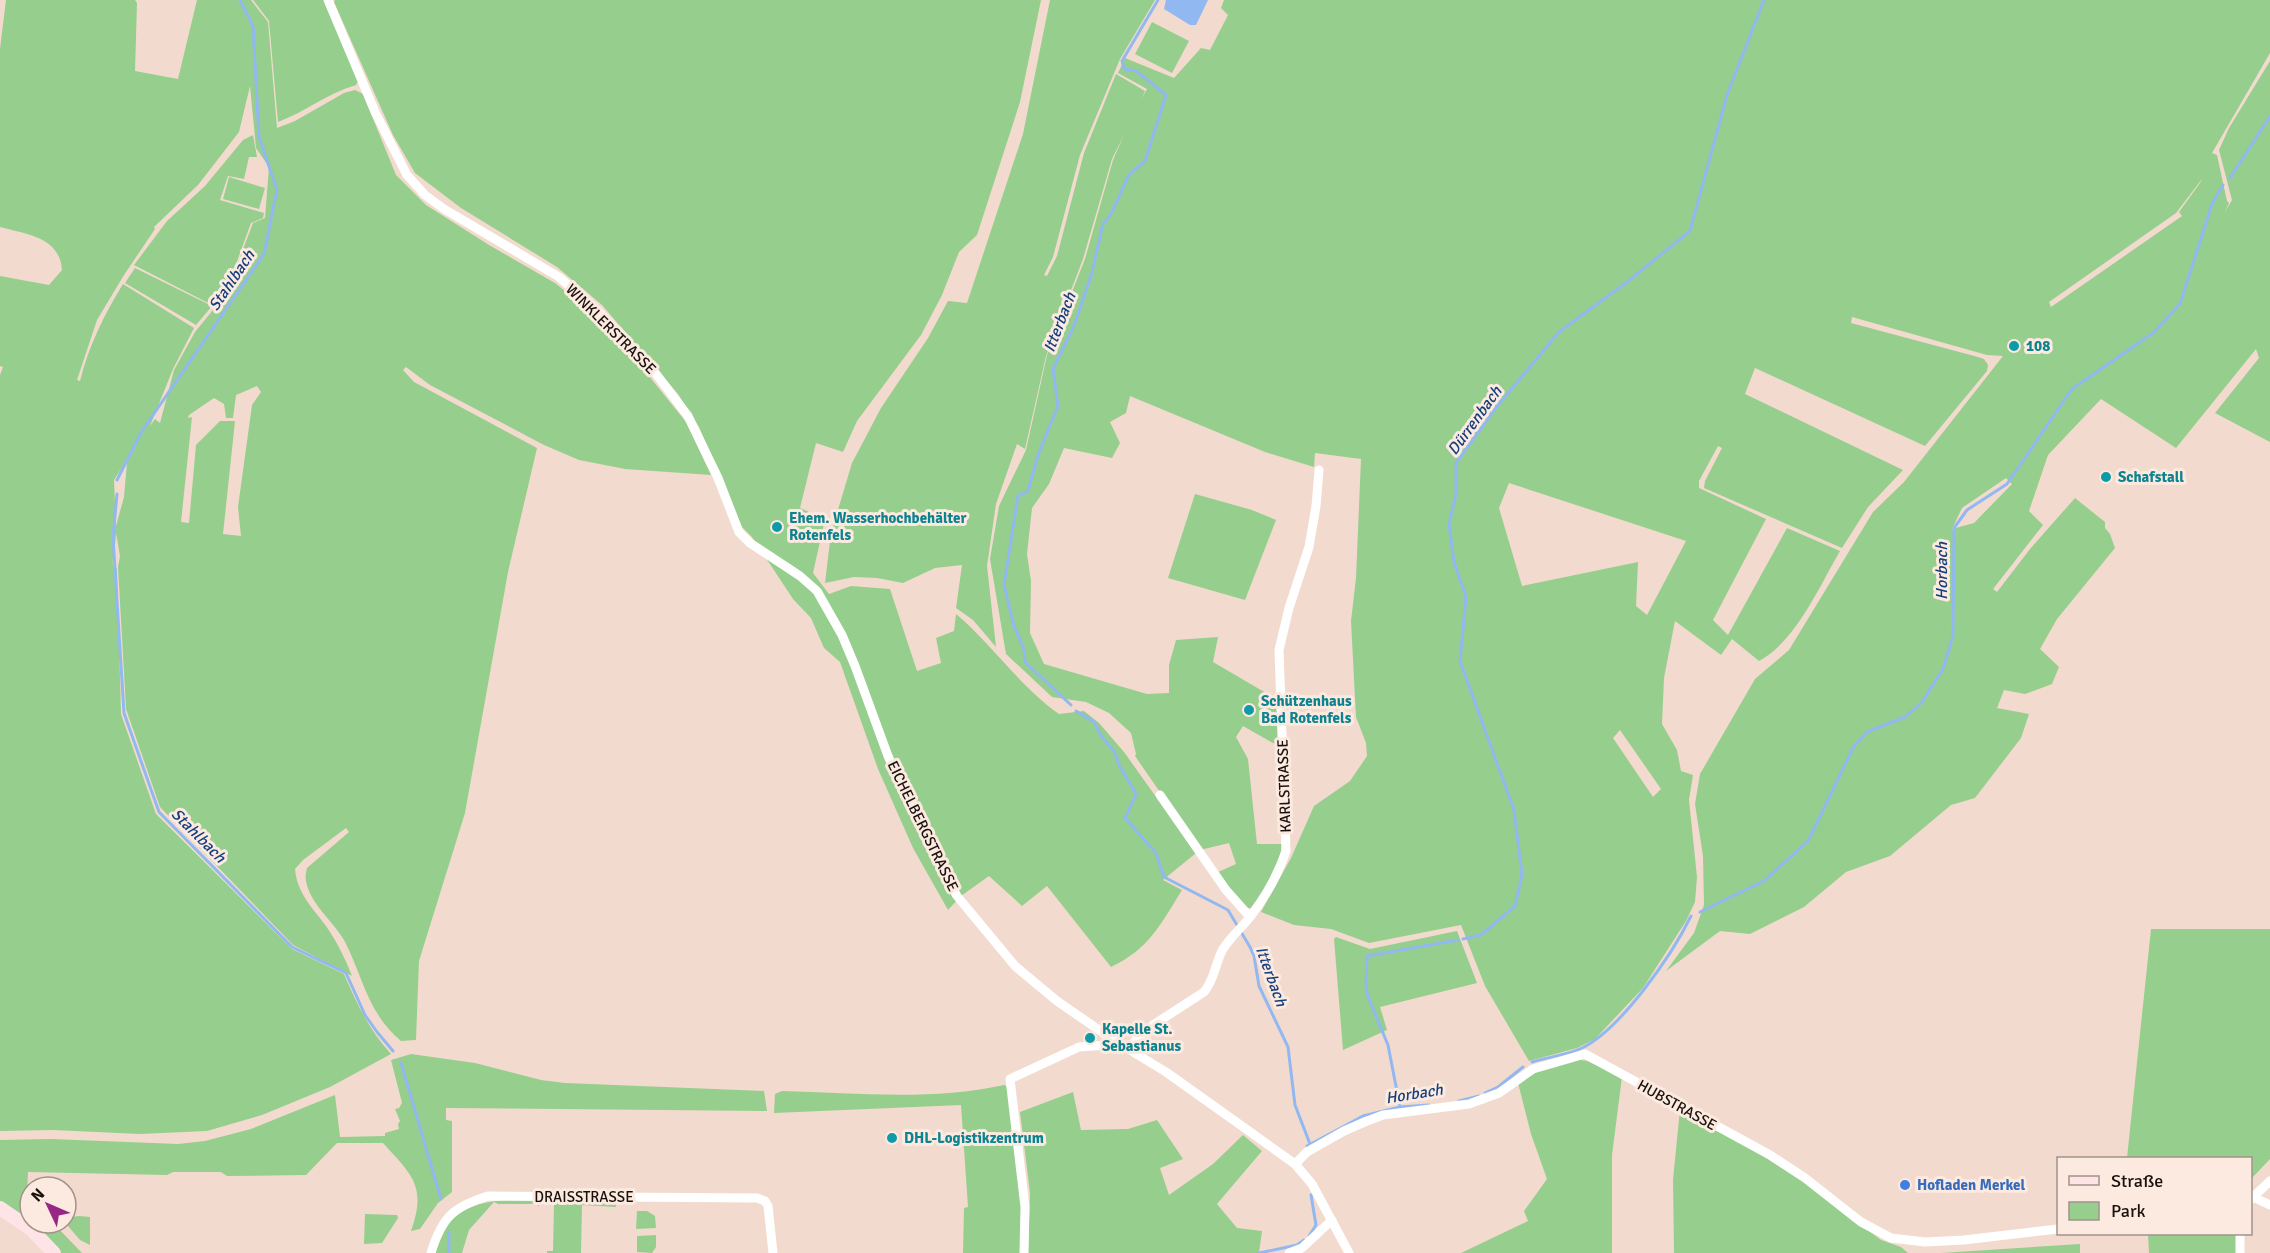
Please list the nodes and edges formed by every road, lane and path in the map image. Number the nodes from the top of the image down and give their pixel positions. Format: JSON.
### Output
{"nodes":[{"id":1,"x":328,"y":0,"type":"edge"},
{"id":2,"x":1318,"y":470,"type":"dead end"},
{"id":3,"x":817,"y":591,"type":"joint"},
{"id":4,"x":1160,"y":795,"type":"dead end"},
{"id":5,"x":1247,"y":920,"type":"junction"},
{"id":6,"x":1115,"y":1041,"type":"junction"},
{"id":7,"x":1129,"y":1049,"type":"junction"},
{"id":8,"x":1295,"y":1164,"type":"junction"},
{"id":9,"x":2270,"y":1181,"type":"edge"},
{"id":10,"x":2252,"y":1198,"type":"edge"},
{"id":11,"x":2270,"y":1205,"type":"edge"},
{"id":12,"x":0,"y":1208,"type":"edge"},
{"id":13,"x":1332,"y":1220,"type":"junction"},
{"id":14,"x":2057,"y":1229,"type":"edge"},
{"id":15,"x":2240,"y":1235,"type":"edge"},
{"id":16,"x":54,"y":1253,"type":"edge"},
{"id":17,"x":431,"y":1253,"type":"edge"},
{"id":18,"x":773,"y":1253,"type":"edge"},
{"id":19,"x":1024,"y":1253,"type":"edge"},
{"id":20,"x":1289,"y":1253,"type":"edge"},
{"id":21,"x":1349,"y":1253,"type":"edge"},
{"id":22,"x":2240,"y":1253,"type":"edge"}],
"edges":[{"from":1,"to":3,"type":"street","name":"WINKLERSTRASSE"},
{"from":2,"to":5,"type":"street","name":"KARLSTRASSE"},
{"from":3,"to":6,"type":"street","name":"EICHELBERGSTRASSE"},
{"from":4,"to":5,"type":"street"},
{"from":5,"to":7,"type":"street","name":"KARLSTRASSE"},
{"from":6,"to":7,"type":"street","name":"EICHELBERGSTRASSE"},
{"from":6,"to":19,"type":"street"},
{"from":7,"to":8,"type":"street","name":"EICHELBERGSTRASSE"},
{"from":8,"to":13,"type":"street","name":"EICHELBERGSTRASSE"},
{"from":8,"to":14,"type":"street","name":"HUBSTRASSE"},
{"from":9,"to":10,"type":"street"},
{"from":10,"to":11,"type":"street"},
{"from":12,"to":16,"type":"street"},
{"from":13,"to":20,"type":"street"},
{"from":13,"to":21,"type":"street","name":"EICHELBERGSTRASSE"},
{"from":15,"to":22,"type":"street"},
{"from":17,"to":18,"type":"street","name":"DRAISSTRASSE"}]}
